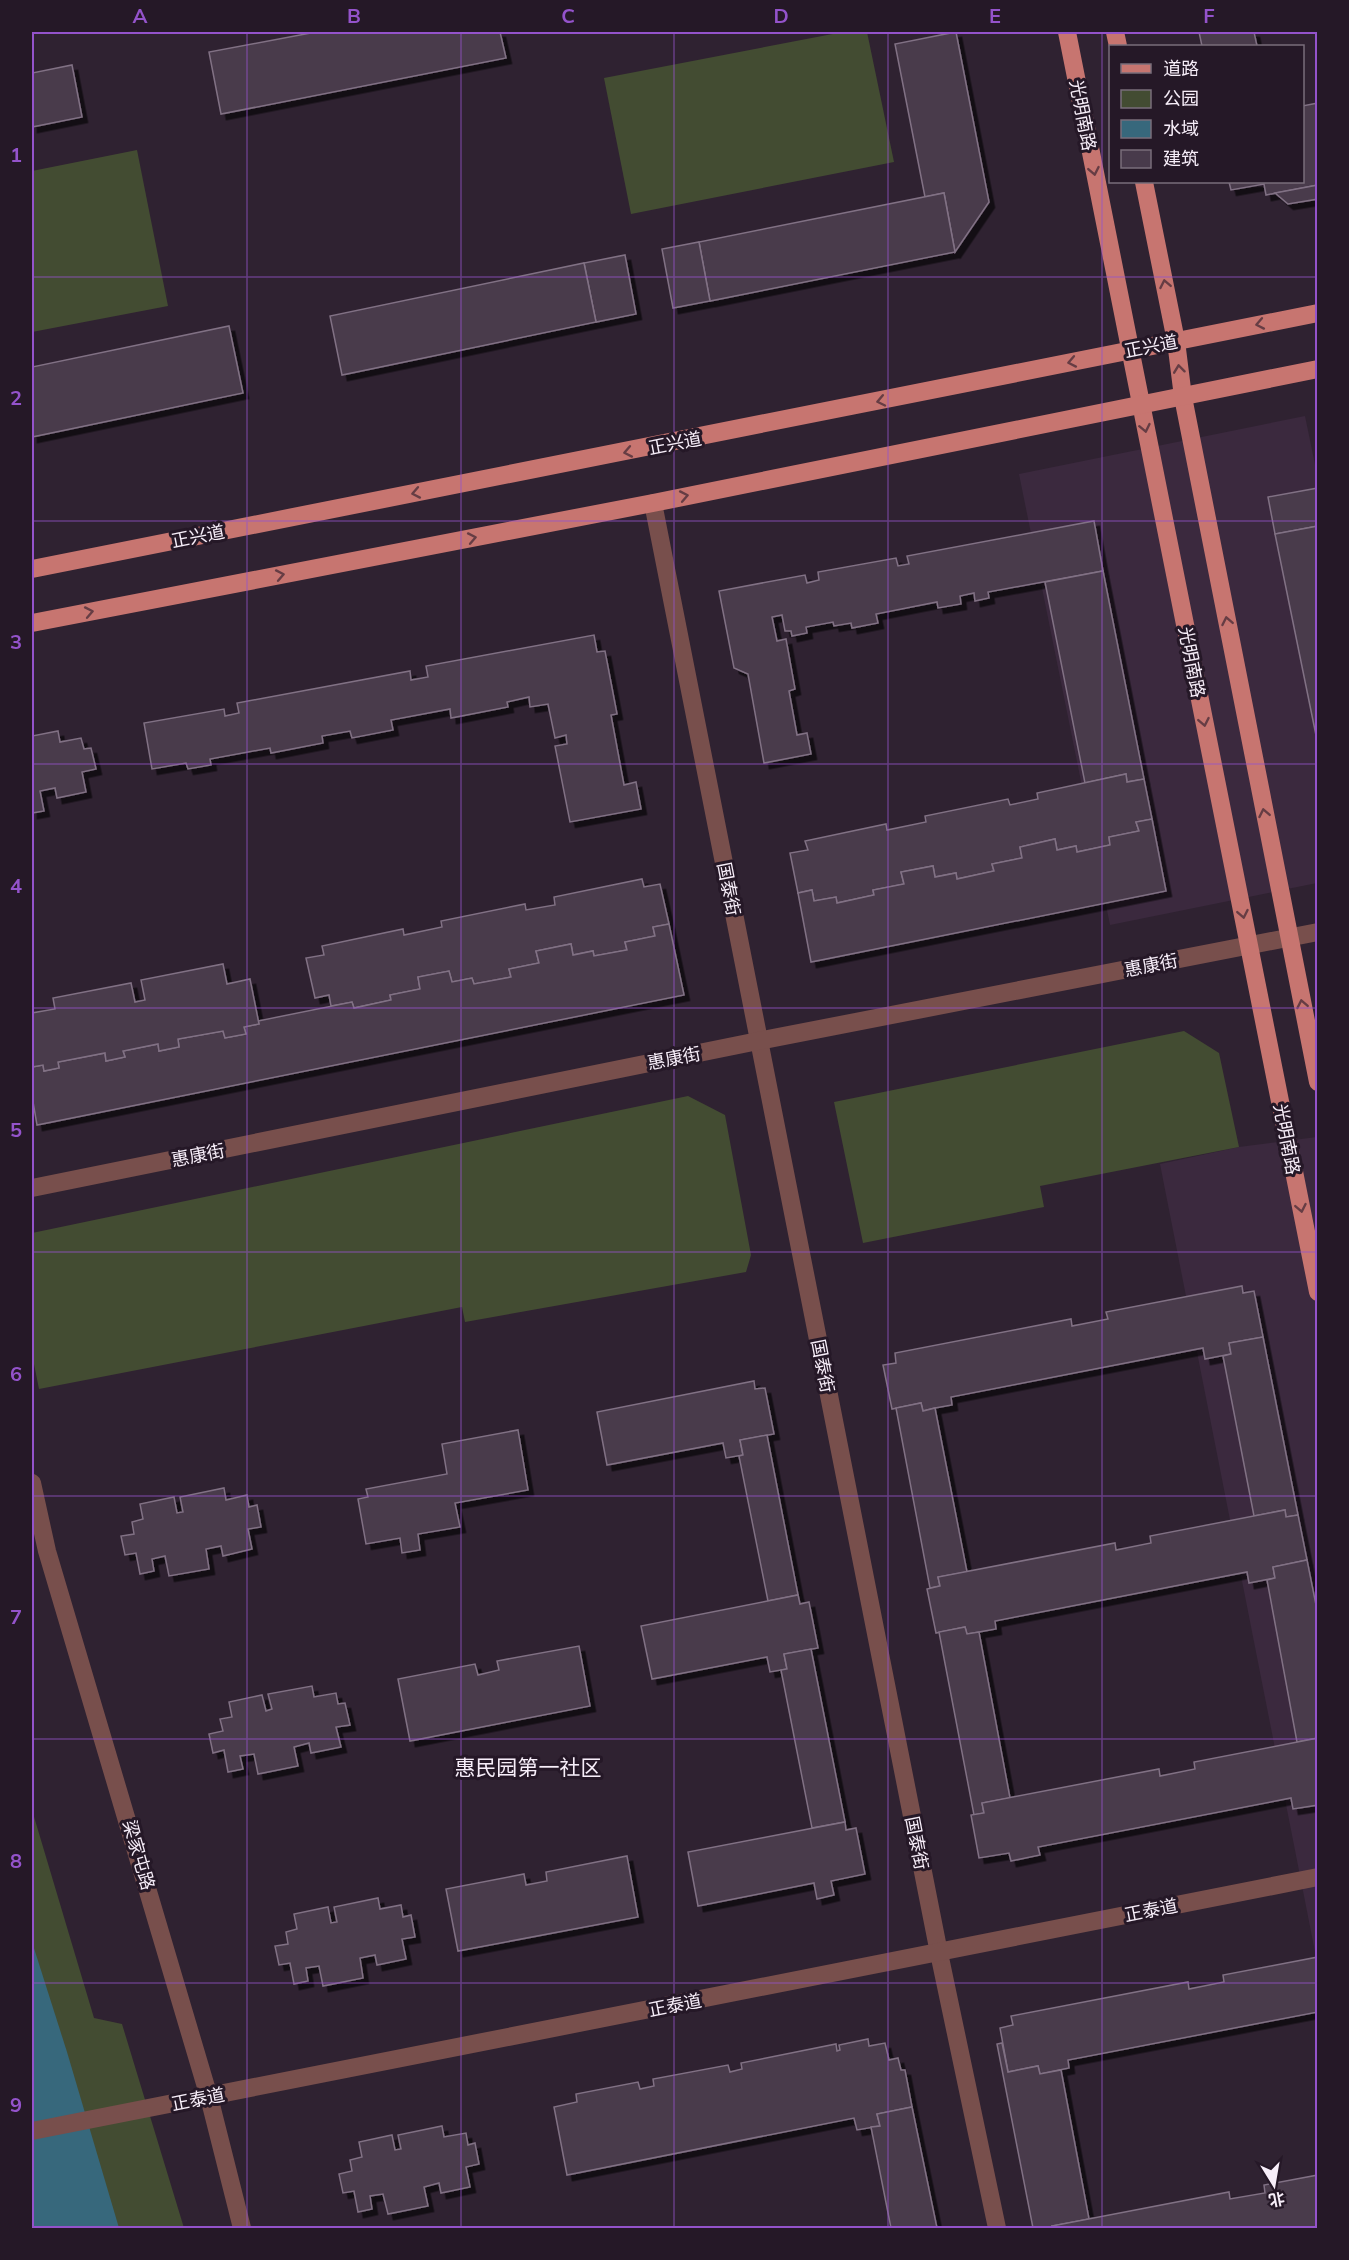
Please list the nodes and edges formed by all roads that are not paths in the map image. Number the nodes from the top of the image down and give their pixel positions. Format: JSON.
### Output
{"nodes":[{"id":1,"x":1067,"y":32,"type":"edge"},
{"id":2,"x":1144,"y":183,"type":"edge"},
{"id":3,"x":1317,"y":313,"type":"edge"},
{"id":4,"x":1176,"y":341,"type":"junction"},
{"id":5,"x":1130,"y":350,"type":"junction"},
{"id":6,"x":1317,"y":369,"type":"edge"},
{"id":7,"x":1183,"y":397,"type":"junction"},
{"id":8,"x":1140,"y":404,"type":"junction"},
{"id":9,"x":652,"y":503,"type":"junction"},
{"id":10,"x":32,"y":569,"type":"edge"},
{"id":11,"x":32,"y":623,"type":"edge"},
{"id":12,"x":1317,"y":932,"type":"edge"},
{"id":13,"x":1288,"y":938,"type":"junction"},
{"id":14,"x":1249,"y":946,"type":"junction"},
{"id":15,"x":758,"y":1041,"type":"junction"},
{"id":16,"x":1317,"y":1082,"type":"edge"},
{"id":17,"x":32,"y":1188,"type":"edge"},
{"id":18,"x":1317,"y":1292,"type":"edge"},
{"id":19,"x":32,"y":1483,"type":"edge"},
{"id":20,"x":1317,"y":1877,"type":"edge"},
{"id":21,"x":939,"y":1953,"type":"junction"},
{"id":22,"x":209,"y":2097,"type":"junction"},
{"id":23,"x":32,"y":2131,"type":"edge"},
{"id":24,"x":242,"y":2229,"type":"edge"},
{"id":25,"x":997,"y":2229,"type":"edge"}],
"edges":[{"from":1,"to":5,"type":"main road","name":"光明南路","one_way":true},
{"from":4,"to":2,"type":"main road","one_way":true},
{"from":3,"to":4,"type":"main road","name":"正兴道","one_way":true},
{"from":4,"to":5,"type":"main road","name":"正兴道"},
{"from":7,"to":4,"type":"main road","one_way":true},
{"from":5,"to":8,"type":"main road","name":"光明南路"},
{"from":5,"to":10,"type":"main road","name":"正兴道","one_way":true},
{"from":6,"to":7,"type":"main road"},
{"from":7,"to":8,"type":"main road"},
{"from":13,"to":7,"type":"main road","one_way":true},
{"from":9,"to":8,"type":"main road","one_way":true},
{"from":8,"to":14,"type":"main road","name":"光明南路","one_way":true},
{"from":11,"to":9,"type":"main road","one_way":true},
{"from":9,"to":15,"type":"street","name":"国泰街"},
{"from":12,"to":13,"type":"street","name":"惠康街"},
{"from":13,"to":14,"type":"street","name":"惠康街"},
{"from":16,"to":13,"type":"main road","one_way":true},
{"from":14,"to":15,"type":"street","name":"惠康街"},
{"from":14,"to":18,"type":"main road","name":"光明南路","one_way":true},
{"from":15,"to":17,"type":"street","name":"惠康街"},
{"from":15,"to":21,"type":"street","name":"国泰街"},
{"from":19,"to":22,"type":"street","name":"梁家屯路"},
{"from":20,"to":21,"type":"street","name":"正泰道"},
{"from":21,"to":22,"type":"street","name":"正泰道"},
{"from":21,"to":25,"type":"street","name":"国泰街"},
{"from":22,"to":23,"type":"street","name":"正泰道"},
{"from":22,"to":24,"type":"street","name":"梁家屯路"}]}
